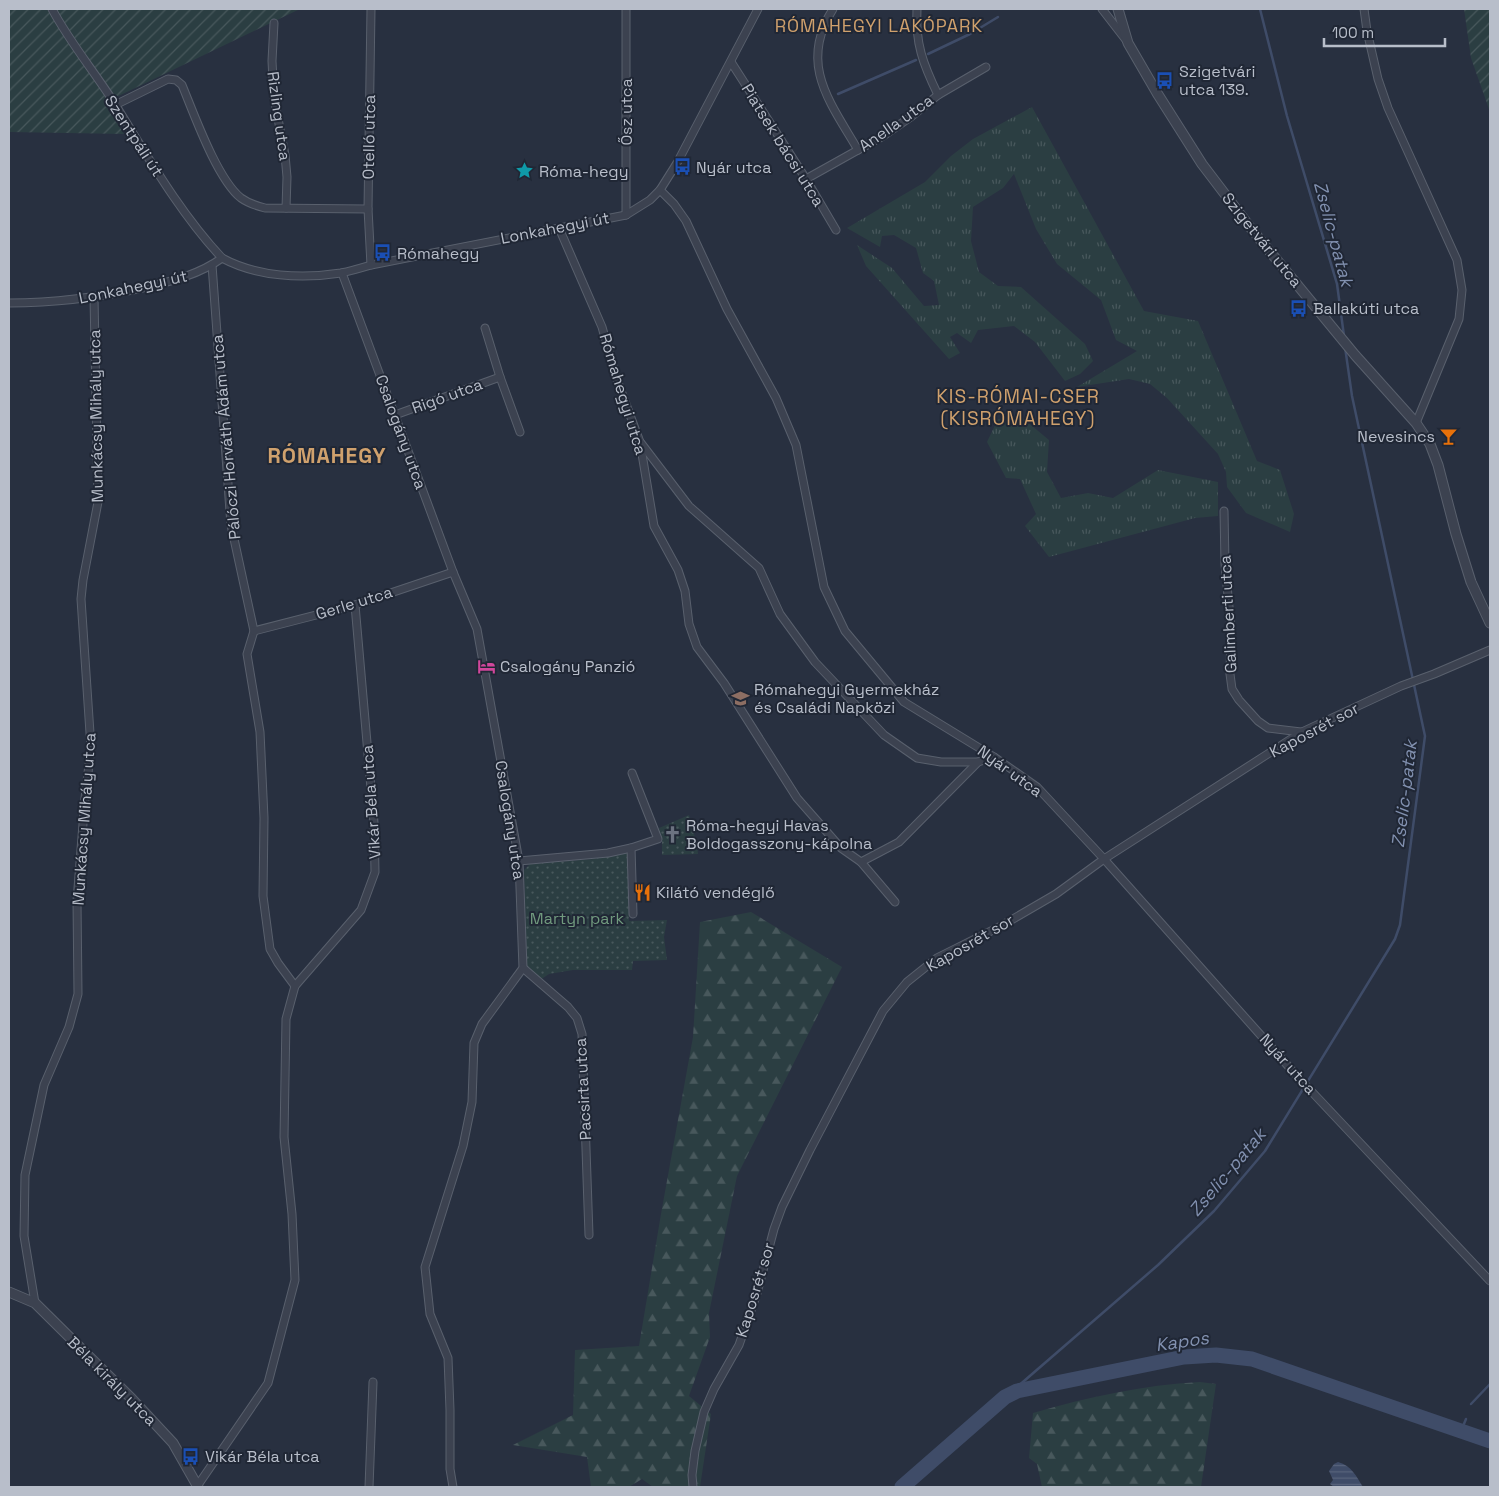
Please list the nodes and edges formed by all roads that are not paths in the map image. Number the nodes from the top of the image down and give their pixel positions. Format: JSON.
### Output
{"nodes":[{"id":1,"x":52,"y":9,"type":"edge"},
{"id":2,"x":370,"y":9,"type":"edge"},
{"id":3,"x":626,"y":9,"type":"edge"},
{"id":4,"x":758,"y":9,"type":"edge"},
{"id":5,"x":833,"y":9,"type":"edge"},
{"id":6,"x":917,"y":9,"type":"edge"},
{"id":7,"x":1102,"y":9,"type":"edge"},
{"id":8,"x":1118,"y":9,"type":"edge"},
{"id":9,"x":1364,"y":9,"type":"edge"},
{"id":10,"x":274,"y":23,"type":"dead end"},
{"id":11,"x":1128,"y":43,"type":"junction"},
{"id":12,"x":731,"y":62,"type":"junction"},
{"id":13,"x":986,"y":67,"type":"dead end"},
{"id":14,"x":938,"y":94,"type":"junction"},
{"id":15,"x":115,"y":105,"type":"junction"},
{"id":16,"x":858,"y":150,"type":"junction"},
{"id":17,"x":806,"y":179,"type":"junction"},
{"id":18,"x":660,"y":190,"type":"junction"},
{"id":19,"x":286,"y":208,"type":"junction"},
{"id":20,"x":368,"y":209,"type":"junction"},
{"id":21,"x":626,"y":214,"type":"junction"},
{"id":22,"x":559,"y":228,"type":"junction"},
{"id":23,"x":836,"y":230,"type":"dead end"},
{"id":24,"x":222,"y":258,"type":"junction"},
{"id":25,"x":371,"y":265,"type":"junction"},
{"id":26,"x":212,"y":266,"type":"junction"},
{"id":27,"x":342,"y":273,"type":"junction"},
{"id":28,"x":94,"y":297,"type":"junction"},
{"id":29,"x":9,"y":303,"type":"edge"},
{"id":30,"x":484,"y":328,"type":"dead end"},
{"id":31,"x":500,"y":377,"type":"junction"},
{"id":32,"x":395,"y":415,"type":"junction"},
{"id":33,"x":1416,"y":423,"type":"junction"},
{"id":34,"x":520,"y":432,"type":"dead end"},
{"id":35,"x":640,"y":442,"type":"junction"},
{"id":36,"x":1224,"y":511,"type":"dead end"},
{"id":37,"x":453,"y":572,"type":"junction"},
{"id":38,"x":355,"y":605,"type":"junction"},
{"id":39,"x":1490,"y":623,"type":"edge"},
{"id":40,"x":254,"y":631,"type":"junction"},
{"id":41,"x":1490,"y":650,"type":"edge"},
{"id":42,"x":1302,"y":732,"type":"junction"},
{"id":43,"x":994,"y":757,"type":"junction"},
{"id":44,"x":978,"y":762,"type":"junction"},
{"id":45,"x":632,"y":773,"type":"dead end"},
{"id":46,"x":630,"y":848,"type":"junction"},
{"id":47,"x":1104,"y":859,"type":"junction"},
{"id":48,"x":519,"y":861,"type":"junction"},
{"id":49,"x":861,"y":862,"type":"junction"},
{"id":50,"x":896,"y":902,"type":"dead end"},
{"id":51,"x":633,"y":914,"type":"dead end"},
{"id":52,"x":523,"y":968,"type":"junction"},
{"id":53,"x":296,"y":986,"type":"junction"},
{"id":54,"x":590,"y":1235,"type":"dead end"},
{"id":55,"x":1490,"y":1281,"type":"edge"},
{"id":56,"x":9,"y":1292,"type":"edge"},
{"id":57,"x":35,"y":1303,"type":"junction"},
{"id":58,"x":373,"y":1382,"type":"dead end"},
{"id":59,"x":198,"y":1486,"type":"edge"},
{"id":60,"x":369,"y":1487,"type":"edge"},
{"id":61,"x":453,"y":1487,"type":"edge"},
{"id":62,"x":693,"y":1487,"type":"edge"}],
"edges":[{"from":1,"to":15,"type":"street","name":"Szentpáli út"},
{"from":2,"to":20,"type":"street","name":"Otelló utca"},
{"from":3,"to":21,"type":"street","name":"Ősz utca"},
{"from":4,"to":12,"type":"street","name":"Lonkahegyi út"},
{"from":5,"to":16,"type":"street"},
{"from":6,"to":14,"type":"street"},
{"from":7,"to":11,"type":"street"},
{"from":8,"to":11,"type":"street","name":"Szigetvári utca"},
{"from":9,"to":33,"type":"street"},
{"from":10,"to":19,"type":"street","name":"Rizling utca"},
{"from":11,"to":33,"type":"street","name":"Szigetvári utca"},
{"from":12,"to":17,"type":"street","name":"Piatsek bácsi utca"},
{"from":12,"to":18,"type":"street","name":"Lonkahegyi út"},
{"from":13,"to":14,"type":"street","name":"Anella utca"},
{"from":14,"to":16,"type":"street","name":"Anella utca"},
{"from":15,"to":19,"type":"street"},
{"from":15,"to":24,"type":"street","name":"Szentpáli út"},
{"from":16,"to":17,"type":"street","name":"Anella utca"},
{"from":17,"to":23,"type":"street","name":"Piatsek bácsi utca"},
{"from":18,"to":21,"type":"street","name":"Lonkahegyi út"},
{"from":18,"to":43,"type":"street","name":"Nyár utca"},
{"from":19,"to":20,"type":"street"},
{"from":20,"to":25,"type":"street","name":"Otelló utca"},
{"from":21,"to":22,"type":"street","name":"Lonkahegyi út"},
{"from":22,"to":25,"type":"street","name":"Lonkahegyi út"},
{"from":22,"to":35,"type":"street","name":"Rómahegyi utca"},
{"from":24,"to":26,"type":"street","name":"Lonkahegyi út"},
{"from":24,"to":27,"type":"street","name":"Lonkahegyi út"},
{"from":25,"to":27,"type":"street","name":"Lonkahegyi út"},
{"from":26,"to":28,"type":"street","name":"Lonkahegyi út"},
{"from":26,"to":40,"type":"street","name":"Pálóczi Horváth Ádám utca"},
{"from":27,"to":32,"type":"street","name":"Csalogány utca"},
{"from":28,"to":29,"type":"street","name":"Lonkahegyi út"},
{"from":28,"to":57,"type":"street","name":"Munkácsy Mihály utca"},
{"from":30,"to":31,"type":"street","name":"Rigó utca"},
{"from":31,"to":32,"type":"street","name":"Rigó utca"},
{"from":31,"to":34,"type":"street","name":"Rigó utca"},
{"from":32,"to":37,"type":"street","name":"Csalogány utca"},
{"from":33,"to":39,"type":"street","name":"Szigetvári utca"},
{"from":35,"to":44,"type":"street"},
{"from":35,"to":49,"type":"street","name":"Rómahegyi utca"},
{"from":36,"to":42,"type":"street","name":"Galimberti utca"},
{"from":37,"to":38,"type":"street","name":"Gerle utca"},
{"from":37,"to":48,"type":"street","name":"Csalogány utca"},
{"from":38,"to":40,"type":"street","name":"Gerle utca"},
{"from":38,"to":53,"type":"street","name":"Vikár Béla utca"},
{"from":40,"to":53,"type":"street","name":"Pálóczi Horváth Ádám utca"},
{"from":41,"to":42,"type":"street","name":"Kaposrét sor"},
{"from":42,"to":47,"type":"street","name":"Kaposrét sor"},
{"from":43,"to":44,"type":"street"},
{"from":43,"to":47,"type":"street","name":"Nyár utca"},
{"from":44,"to":49,"type":"street"},
{"from":45,"to":46,"type":"street"},
{"from":46,"to":48,"type":"street"},
{"from":46,"to":51,"type":"street"},
{"from":47,"to":55,"type":"street","name":"Nyár utca"},
{"from":47,"to":62,"type":"street","name":"Kaposrét sor"},
{"from":48,"to":52,"type":"street","name":"Csalogány utca"},
{"from":49,"to":50,"type":"street","name":"Rómahegyi utca"},
{"from":52,"to":54,"type":"street","name":"Pacsirta utca"},
{"from":52,"to":61,"type":"street"},
{"from":53,"to":59,"type":"street","name":"Vikár Béla utca"},
{"from":56,"to":57,"type":"street","name":"Béla király utca"},
{"from":57,"to":59,"type":"street","name":"Béla király utca"},
{"from":58,"to":60,"type":"street"}]}
